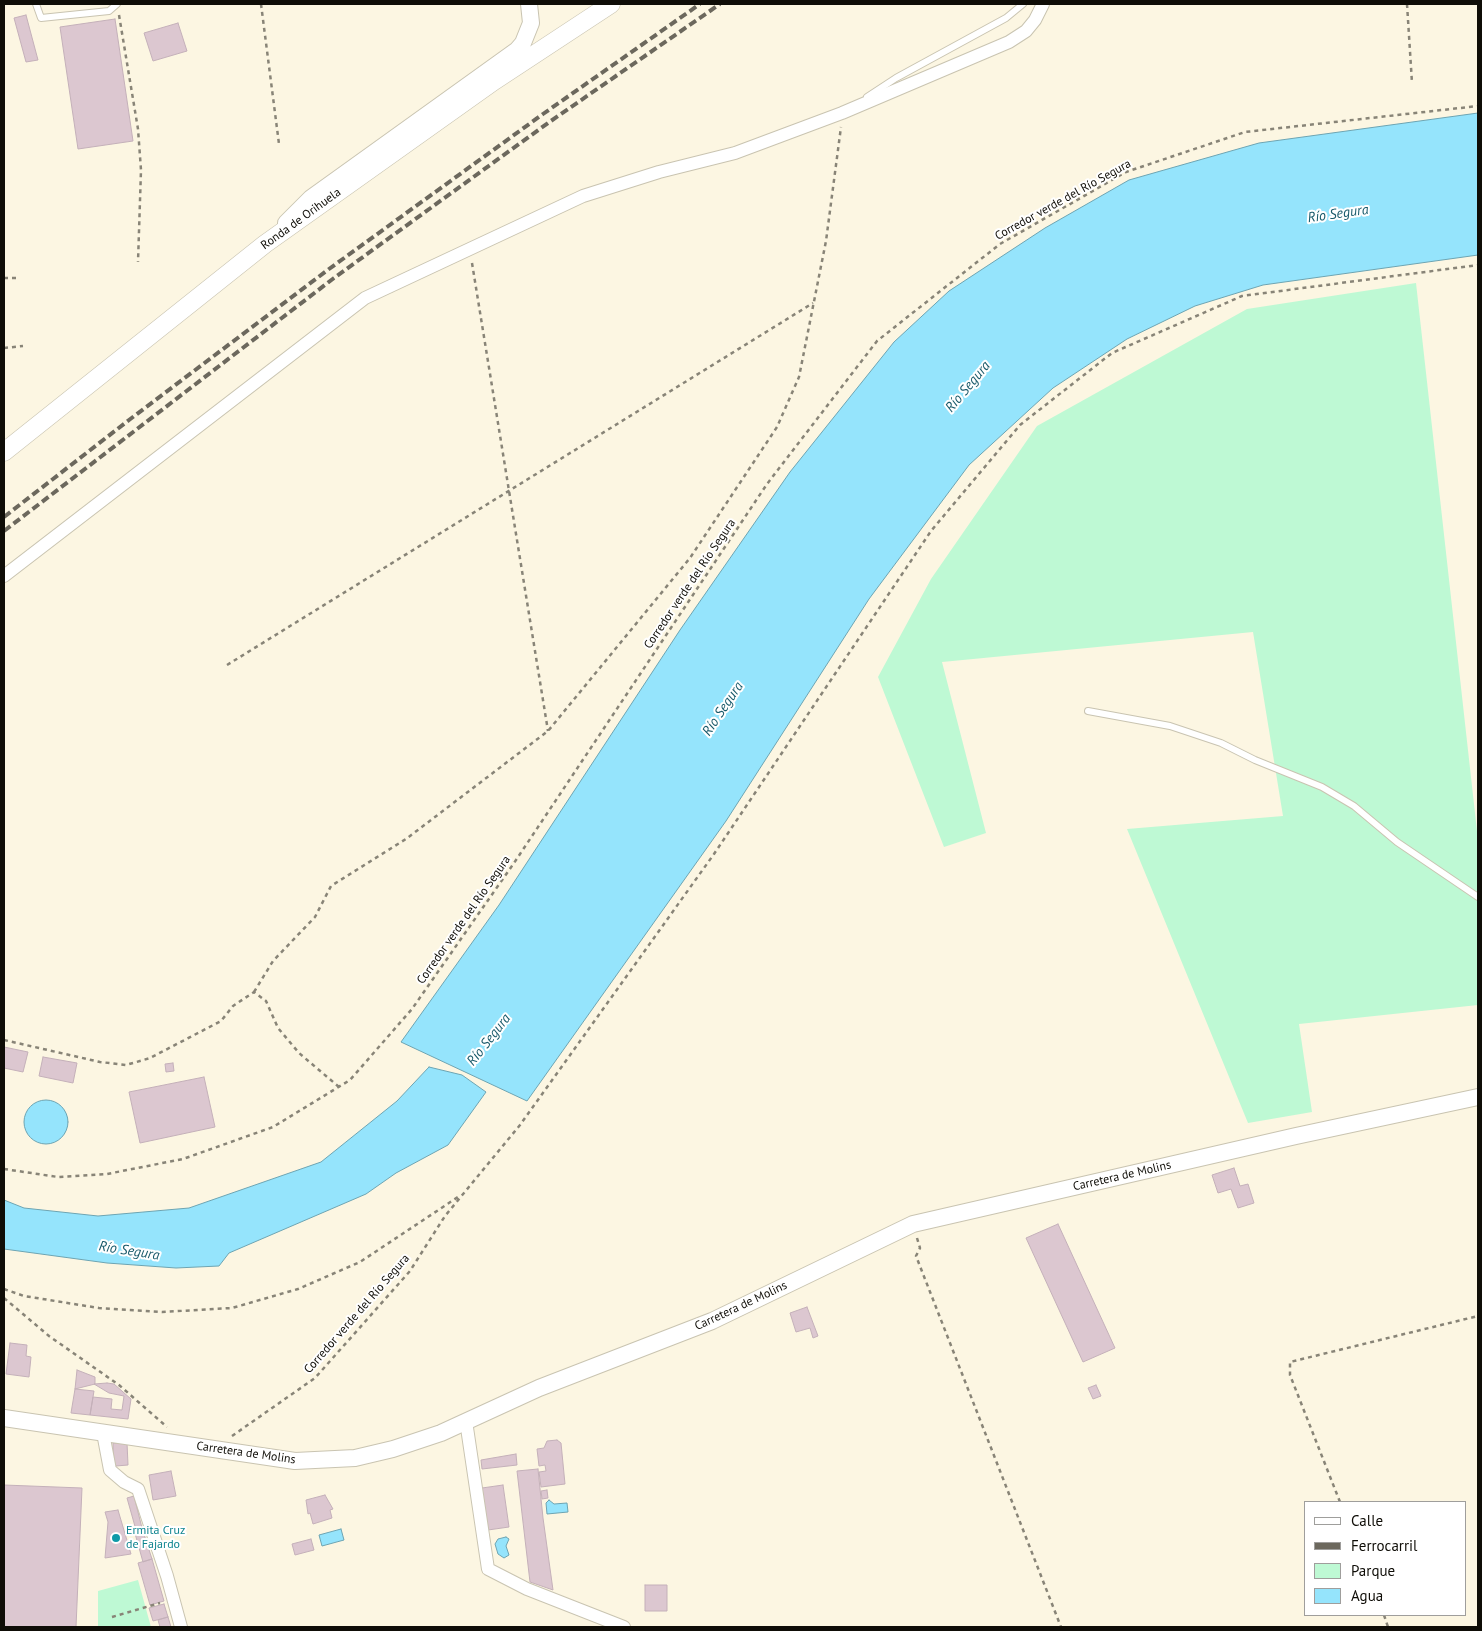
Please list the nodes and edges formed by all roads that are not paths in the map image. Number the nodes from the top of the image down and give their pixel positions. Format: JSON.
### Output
{"nodes":[{"id":1,"x":36,"y":4,"type":"edge"},
{"id":2,"x":116,"y":4,"type":"edge"},
{"id":3,"x":529,"y":4,"type":"edge"},
{"id":4,"x":611,"y":4,"type":"edge"},
{"id":5,"x":1023,"y":4,"type":"edge"},
{"id":6,"x":1043,"y":4,"type":"edge"},
{"id":7,"x":842,"y":113,"type":"junction"},
{"id":8,"x":265,"y":244,"type":"junction"},
{"id":9,"x":4,"y":452,"type":"edge"},
{"id":10,"x":4,"y":576,"type":"edge"},
{"id":11,"x":1088,"y":711,"type":"dead end"},
{"id":12,"x":1478,"y":896,"type":"edge"},
{"id":13,"x":1478,"y":1098,"type":"edge"},
{"id":14,"x":4,"y":1418,"type":"edge"},
{"id":15,"x":466,"y":1421,"type":"junction"},
{"id":16,"x":103,"y":1432,"type":"junction"},
{"id":17,"x":181,"y":1627,"type":"edge"},
{"id":18,"x":624,"y":1627,"type":"edge"}],
"edges":[{"from":1,"to":2,"type":"lane"},
{"from":3,"to":8,"type":"street"},
{"from":4,"to":8,"type":"main road","name":"Ronda de Orihuela"},
{"from":5,"to":7,"type":"lane"},
{"from":6,"to":7,"type":"street"},
{"from":7,"to":10,"type":"street"},
{"from":8,"to":9,"type":"main road","name":"Ronda de Orihuela"},
{"from":11,"to":12,"type":"lane"},
{"from":13,"to":15,"type":"street","name":"Carretera de Molins"},
{"from":14,"to":16,"type":"street","name":"Carretera de Molins"},
{"from":15,"to":16,"type":"street","name":"Carretera de Molins"},
{"from":15,"to":18,"type":"street"},
{"from":16,"to":17,"type":"street"}]}
